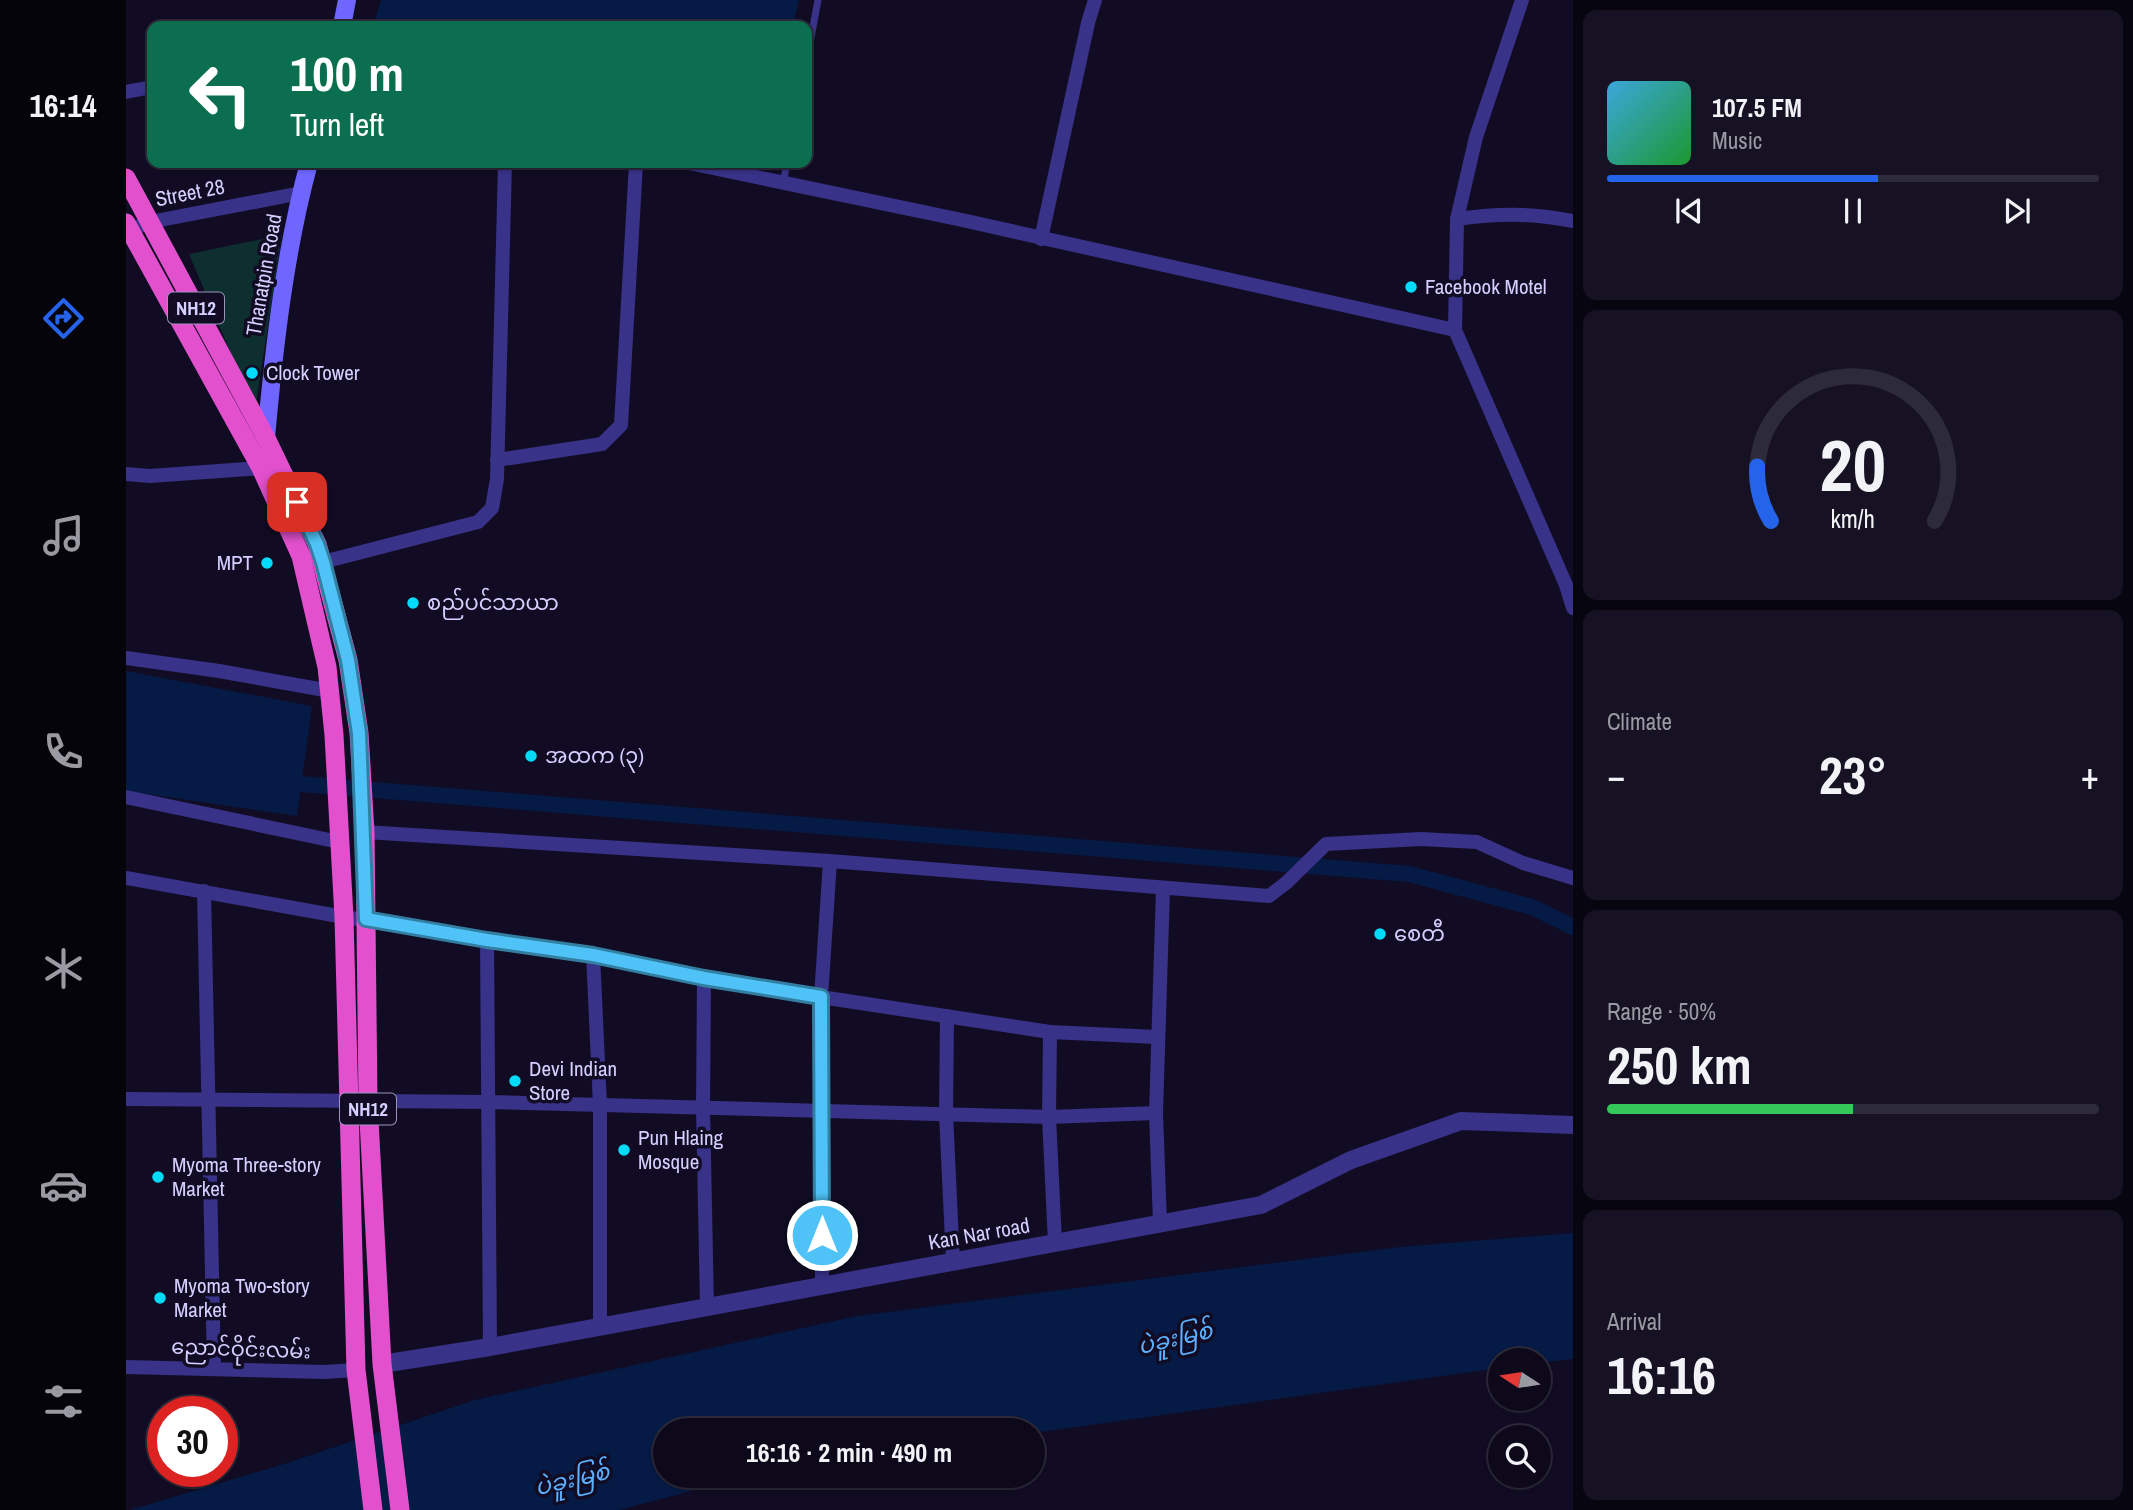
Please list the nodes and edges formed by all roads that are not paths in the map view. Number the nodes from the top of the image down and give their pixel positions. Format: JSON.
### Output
{"nodes":[{"id":1,"x":347,"y":0,"type":"edge"},
{"id":2,"x":818,"y":0,"type":"edge"},
{"id":3,"x":1095,"y":0,"type":"edge"},
{"id":4,"x":1522,"y":0,"type":"edge"},
{"id":5,"x":343,"y":21,"type":"edge"},
{"id":6,"x":812,"y":32,"type":"edge"},
{"id":7,"x":147,"y":88,"type":"edge"},
{"id":8,"x":126,"y":92,"type":"edge"},
{"id":9,"x":308,"y":168,"type":"edge"},
{"id":10,"x":505,"y":168,"type":"edge"},
{"id":11,"x":636,"y":168,"type":"edge"},
{"id":12,"x":712,"y":168,"type":"edge"},
{"id":13,"x":786,"y":168,"type":"edge"},
{"id":14,"x":126,"y":178,"type":"edge"},
{"id":15,"x":783,"y":183,"type":"junction"},
{"id":16,"x":301,"y":193,"type":"junction"},
{"id":17,"x":1458,"y":219,"type":"junction"},
{"id":18,"x":1573,"y":221,"type":"edge"},
{"id":19,"x":149,"y":222,"type":"junction"},
{"id":20,"x":128,"y":226,"type":"edge"},
{"id":21,"x":1041,"y":239,"type":"junction"},
{"id":22,"x":1455,"y":330,"type":"junction"},
{"id":23,"x":267,"y":438,"type":"junction"},
{"id":24,"x":498,"y":460,"type":"junction"},
{"id":25,"x":261,"y":468,"type":"junction"},
{"id":26,"x":126,"y":474,"type":"edge"},
{"id":27,"x":323,"y":562,"type":"junction"},
{"id":28,"x":1570,"y":584,"type":"edge"},
{"id":29,"x":1573,"y":608,"type":"edge"},
{"id":30,"x":126,"y":658,"type":"edge"},
{"id":31,"x":330,"y":691,"type":"junction"},
{"id":32,"x":126,"y":797,"type":"edge"},
{"id":33,"x":365,"y":832,"type":"junction"},
{"id":34,"x":339,"y":837,"type":"junction"},
{"id":35,"x":830,"y":861,"type":"junction"},
{"id":36,"x":126,"y":878,"type":"edge"},
{"id":37,"x":1573,"y":878,"type":"edge"},
{"id":38,"x":1163,"y":889,"type":"junction"},
{"id":39,"x":204,"y":891,"type":"junction"},
{"id":40,"x":344,"y":917,"type":"junction"},
{"id":41,"x":366,"y":919,"type":"junction"},
{"id":42,"x":487,"y":940,"type":"junction"},
{"id":43,"x":593,"y":955,"type":"junction"},
{"id":44,"x":704,"y":978,"type":"junction"},
{"id":45,"x":821,"y":997,"type":"junction"},
{"id":46,"x":947,"y":1016,"type":"junction"},
{"id":47,"x":1050,"y":1032,"type":"junction"},
{"id":48,"x":1157,"y":1037,"type":"junction"},
{"id":49,"x":126,"y":1099,"type":"edge"},
{"id":50,"x":209,"y":1100,"type":"junction"},
{"id":51,"x":348,"y":1100,"type":"junction"},
{"id":52,"x":368,"y":1101,"type":"junction"},
{"id":53,"x":489,"y":1102,"type":"junction"},
{"id":54,"x":600,"y":1105,"type":"junction"},
{"id":55,"x":703,"y":1107,"type":"junction"},
{"id":56,"x":822,"y":1111,"type":"junction"},
{"id":57,"x":1156,"y":1113,"type":"junction"},
{"id":58,"x":946,"y":1114,"type":"junction"},
{"id":59,"x":1049,"y":1116,"type":"junction"},
{"id":60,"x":1573,"y":1125,"type":"edge"},
{"id":61,"x":1160,"y":1223,"type":"junction"},
{"id":62,"x":1055,"y":1243,"type":"junction"},
{"id":63,"x":953,"y":1262,"type":"junction"},
{"id":64,"x":822,"y":1285,"type":"junction"},
{"id":65,"x":707,"y":1307,"type":"junction"},
{"id":66,"x":600,"y":1326,"type":"junction"},
{"id":67,"x":490,"y":1347,"type":"junction"},
{"id":68,"x":382,"y":1364,"type":"junction"},
{"id":69,"x":126,"y":1367,"type":"edge"},
{"id":70,"x":214,"y":1370,"type":"junction"},
{"id":71,"x":357,"y":1377,"type":"junction"},
{"id":72,"x":373,"y":1510,"type":"edge"},
{"id":73,"x":400,"y":1510,"type":"edge"}],
"edges":[{"from":1,"to":5,"type":"main road"},
{"from":2,"to":6,"type":"lane"},
{"from":3,"to":21,"type":"street"},
{"from":4,"to":17,"type":"street"},
{"from":7,"to":8,"type":"street"},
{"from":9,"to":16,"type":"main road","name":"Thanatpin Road"},
{"from":10,"to":24,"type":"street"},
{"from":11,"to":24,"type":"street"},
{"from":12,"to":15,"type":"street"},
{"from":13,"to":15,"type":"lane"},
{"from":14,"to":19,"type":"highway","number":"NH12"},
{"from":15,"to":21,"type":"street"},
{"from":16,"to":19,"type":"street","name":"Street 28"},
{"from":16,"to":23,"type":"main road","name":"Thanatpin Road"},
{"from":17,"to":18,"type":"street"},
{"from":17,"to":22,"type":"street"},
{"from":19,"to":20,"type":"street","name":"Street 28"},
{"from":19,"to":23,"type":"highway","number":"NH12"},
{"from":20,"to":25,"type":"highway","number":"NH12"},
{"from":21,"to":22,"type":"street"},
{"from":22,"to":28,"type":"street"},
{"from":23,"to":27,"type":"highway","number":"NH12"},
{"from":24,"to":27,"type":"street"},
{"from":25,"to":26,"type":"street"},
{"from":25,"to":31,"type":"highway","number":"NH12"},
{"from":27,"to":33,"type":"highway","number":"NH12"},
{"from":28,"to":29,"type":"street"},
{"from":30,"to":31,"type":"street"},
{"from":31,"to":34,"type":"highway","number":"NH12"},
{"from":32,"to":34,"type":"street"},
{"from":33,"to":35,"type":"street"},
{"from":33,"to":41,"type":"highway","number":"NH12"},
{"from":34,"to":40,"type":"highway","number":"NH12"},
{"from":35,"to":38,"type":"street"},
{"from":35,"to":45,"type":"street"},
{"from":36,"to":39,"type":"street"},
{"from":37,"to":38,"type":"street"},
{"from":38,"to":48,"type":"street"},
{"from":39,"to":40,"type":"street"},
{"from":39,"to":50,"type":"street"},
{"from":40,"to":41,"type":"street"},
{"from":40,"to":51,"type":"highway","number":"NH12"},
{"from":41,"to":42,"type":"street"},
{"from":41,"to":52,"type":"highway","number":"NH12"},
{"from":42,"to":43,"type":"street"},
{"from":42,"to":53,"type":"street"},
{"from":43,"to":44,"type":"street"},
{"from":43,"to":54,"type":"street"},
{"from":44,"to":45,"type":"street"},
{"from":44,"to":55,"type":"street"},
{"from":45,"to":46,"type":"street"},
{"from":45,"to":56,"type":"street"},
{"from":46,"to":47,"type":"street"},
{"from":46,"to":58,"type":"street"},
{"from":47,"to":48,"type":"street"},
{"from":47,"to":59,"type":"street"},
{"from":48,"to":57,"type":"street"},
{"from":49,"to":50,"type":"street"},
{"from":50,"to":51,"type":"street"},
{"from":50,"to":70,"type":"street"},
{"from":51,"to":52,"type":"street"},
{"from":51,"to":71,"type":"highway","number":"NH12"},
{"from":52,"to":53,"type":"street"},
{"from":52,"to":68,"type":"highway","number":"NH12"},
{"from":53,"to":54,"type":"street"},
{"from":53,"to":67,"type":"street"},
{"from":54,"to":55,"type":"street"},
{"from":54,"to":66,"type":"street"},
{"from":55,"to":56,"type":"street"},
{"from":55,"to":65,"type":"street"},
{"from":56,"to":58,"type":"street"},
{"from":56,"to":64,"type":"street"},
{"from":57,"to":59,"type":"street"},
{"from":57,"to":61,"type":"street"},
{"from":58,"to":59,"type":"street"},
{"from":58,"to":63,"type":"street"},
{"from":59,"to":62,"type":"street"},
{"from":60,"to":61,"type":"street","name":"Kan Nar road"},
{"from":61,"to":62,"type":"street","name":"Kan Nar road"},
{"from":62,"to":63,"type":"street","name":"Kan Nar road"},
{"from":63,"to":64,"type":"street","name":"Kan Nar road"},
{"from":64,"to":65,"type":"street","name":"Kan Nar road"},
{"from":65,"to":66,"type":"street","name":"Kan Nar road"},
{"from":66,"to":67,"type":"street","name":"Kan Nar road"},
{"from":67,"to":68,"type":"street","name":"Kan Nar road"},
{"from":68,"to":73,"type":"highway","number":"NH12"},
{"from":69,"to":70,"type":"street","name":"ညောင်ဝိုင်းလမ်း"},
{"from":70,"to":71,"type":"street","name":"ညောင်ဝိုင်းလမ်း"},
{"from":71,"to":72,"type":"highway","number":"NH12"}]}
